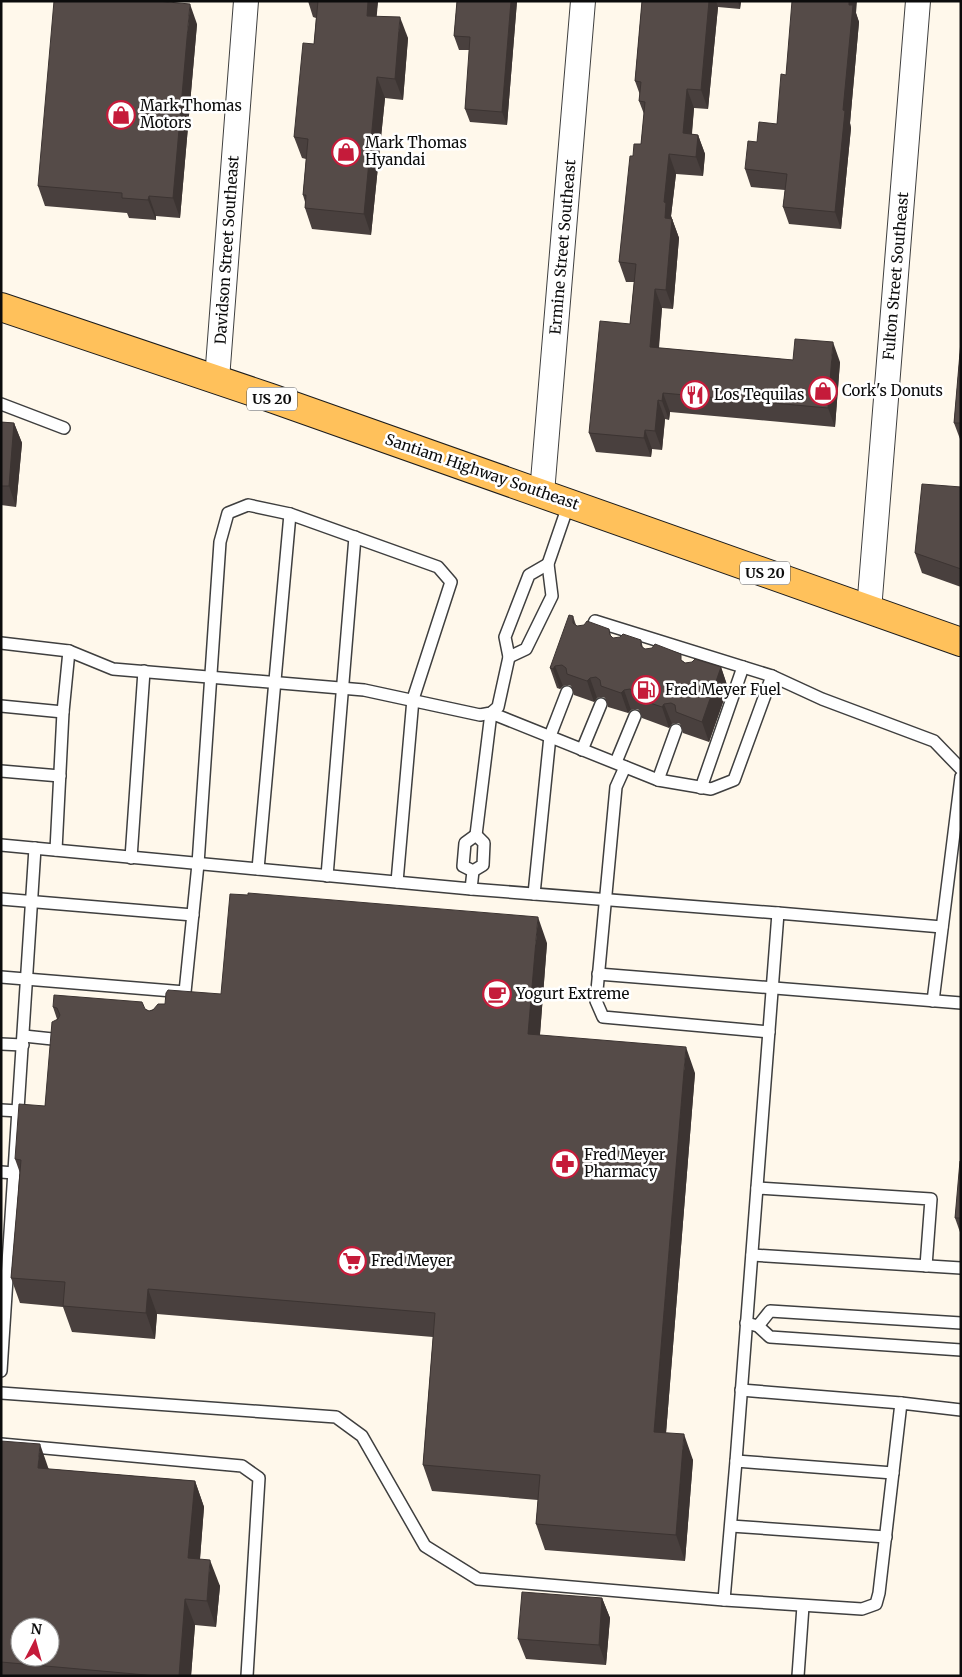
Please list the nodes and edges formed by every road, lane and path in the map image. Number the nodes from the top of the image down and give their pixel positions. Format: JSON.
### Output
{"nodes":[{"id":1,"x":246,"y":1,"type":"edge"},
{"id":2,"x":583,"y":1,"type":"edge"},
{"id":3,"x":918,"y":1,"type":"edge"},
{"id":4,"x":1,"y":307,"type":"edge"},
{"id":5,"x":217,"y":379,"type":"junction"},
{"id":6,"x":1,"y":404,"type":"edge"},
{"id":7,"x":64,"y":428,"type":"dead end"},
{"id":8,"x":542,"y":493,"type":"junction"},
{"id":9,"x":569,"y":503,"type":"junction"},
{"id":10,"x":290,"y":514,"type":"junction"},
{"id":11,"x":355,"y":537,"type":"junction"},
{"id":12,"x":548,"y":564,"type":"junction"},
{"id":13,"x":869,"y":610,"type":"junction"},
{"id":14,"x":630,"y":632,"type":"junction"},
{"id":15,"x":588,"y":639,"type":"edge"},
{"id":16,"x":961,"y":642,"type":"edge"},
{"id":17,"x":1,"y":643,"type":"edge"},
{"id":18,"x":663,"y":643,"type":"junction"},
{"id":19,"x":625,"y":645,"type":"edge"},
{"id":20,"x":68,"y":651,"type":"junction"},
{"id":21,"x":658,"y":656,"type":"edge"},
{"id":22,"x":510,"y":657,"type":"junction"},
{"id":23,"x":744,"y":667,"type":"junction"},
{"id":24,"x":144,"y":671,"type":"junction"},
{"id":25,"x":772,"y":676,"type":"junction"},
{"id":26,"x":210,"y":677,"type":"junction"},
{"id":27,"x":274,"y":682,"type":"junction"},
{"id":28,"x":342,"y":688,"type":"junction"},
{"id":29,"x":567,"y":692,"type":"edge"},
{"id":30,"x":413,"y":699,"type":"junction"},
{"id":31,"x":601,"y":704,"type":"edge"},
{"id":32,"x":1,"y":706,"type":"edge"},
{"id":33,"x":63,"y":712,"type":"junction"},
{"id":34,"x":491,"y":713,"type":"junction"},
{"id":35,"x":635,"y":716,"type":"edge"},
{"id":36,"x":676,"y":730,"type":"edge"},
{"id":37,"x":550,"y":736,"type":"junction"},
{"id":38,"x":582,"y":750,"type":"junction"},
{"id":39,"x":620,"y":764,"type":"junction"},
{"id":40,"x":961,"y":769,"type":"edge"},
{"id":41,"x":1,"y":771,"type":"edge"},
{"id":42,"x":60,"y":776,"type":"junction"},
{"id":43,"x":961,"y":776,"type":"edge"},
{"id":44,"x":658,"y":780,"type":"junction"},
{"id":45,"x":701,"y":788,"type":"junction"},
{"id":46,"x":476,"y":835,"type":"junction"},
{"id":47,"x":1,"y":845,"type":"edge"},
{"id":48,"x":35,"y":848,"type":"junction"},
{"id":49,"x":56,"y":850,"type":"junction"},
{"id":50,"x":131,"y":858,"type":"junction"},
{"id":51,"x":198,"y":864,"type":"junction"},
{"id":52,"x":258,"y":869,"type":"junction"},
{"id":53,"x":473,"y":871,"type":"junction"},
{"id":54,"x":326,"y":876,"type":"junction"},
{"id":55,"x":397,"y":882,"type":"junction"},
{"id":56,"x":471,"y":889,"type":"junction"},
{"id":57,"x":534,"y":894,"type":"junction"},
{"id":58,"x":1,"y":899,"type":"edge"},
{"id":59,"x":606,"y":900,"type":"junction"},
{"id":60,"x":32,"y":902,"type":"junction"},
{"id":61,"x":778,"y":914,"type":"junction"},
{"id":62,"x":193,"y":915,"type":"junction"},
{"id":63,"x":942,"y":927,"type":"junction"},
{"id":64,"x":598,"y":974,"type":"junction"},
{"id":65,"x":1,"y":977,"type":"edge"},
{"id":66,"x":28,"y":979,"type":"junction"},
{"id":67,"x":772,"y":989,"type":"junction"},
{"id":68,"x":933,"y":1001,"type":"junction"},
{"id":69,"x":961,"y":1003,"type":"edge"},
{"id":70,"x":769,"y":1032,"type":"junction"},
{"id":71,"x":62,"y":1040,"type":"edge"},
{"id":72,"x":23,"y":1041,"type":"junction"},
{"id":73,"x":1,"y":1044,"type":"edge"},
{"id":74,"x":1,"y":1110,"type":"edge"},
{"id":75,"x":18,"y":1111,"type":"junction"},
{"id":76,"x":1,"y":1172,"type":"edge"},
{"id":77,"x":14,"y":1173,"type":"junction"},
{"id":78,"x":757,"y":1188,"type":"junction"},
{"id":79,"x":6,"y":1237,"type":"edge"},
{"id":80,"x":752,"y":1255,"type":"junction"},
{"id":81,"x":926,"y":1266,"type":"junction"},
{"id":82,"x":961,"y":1268,"type":"edge"},
{"id":83,"x":961,"y":1323,"type":"edge"},
{"id":84,"x":752,"y":1324,"type":"junction"},
{"id":85,"x":961,"y":1350,"type":"edge"},
{"id":86,"x":1,"y":1371,"type":"edge"},
{"id":87,"x":741,"y":1390,"type":"junction"},
{"id":88,"x":1,"y":1393,"type":"edge"},
{"id":89,"x":901,"y":1403,"type":"junction"},
{"id":90,"x":961,"y":1410,"type":"edge"},
{"id":91,"x":1,"y":1444,"type":"edge"},
{"id":92,"x":736,"y":1461,"type":"junction"},
{"id":93,"x":893,"y":1473,"type":"junction"},
{"id":94,"x":731,"y":1526,"type":"junction"},
{"id":95,"x":886,"y":1537,"type":"junction"},
{"id":96,"x":724,"y":1600,"type":"junction"},
{"id":97,"x":803,"y":1606,"type":"junction"},
{"id":98,"x":247,"y":1676,"type":"edge"},
{"id":99,"x":798,"y":1676,"type":"edge"}],
"edges":[{"from":1,"to":5,"type":"street","name":"Davidson Street Southeast"},
{"from":2,"to":8,"type":"street","name":"Ermine Street Southeast"},
{"from":3,"to":13,"type":"street","name":"Fulton Street Southeast"},
{"from":4,"to":5,"type":"main road","name":"Santiam Highway Southeast","number":"US 20"},
{"from":5,"to":8,"type":"main road","name":"Santiam Highway Southeast","number":"US 20"},
{"from":6,"to":7,"type":"lane"},
{"from":8,"to":9,"type":"main road","name":"Santiam Highway Southeast","number":"US 20"},
{"from":9,"to":12,"type":"lane"},
{"from":9,"to":13,"type":"main road","name":"Santiam Highway Southeast","number":"US 20"},
{"from":10,"to":11,"type":"lane"},
{"from":10,"to":26,"type":"lane"},
{"from":10,"to":27,"type":"lane"},
{"from":11,"to":28,"type":"lane"},
{"from":11,"to":30,"type":"lane"},
{"from":12,"to":22,"type":"lane"},
{"from":12,"to":22,"type":"lane"},
{"from":13,"to":16,"type":"main road","name":"Santiam Highway Southeast","number":"US 20"},
{"from":14,"to":15,"type":"lane"},
{"from":14,"to":18,"type":"lane"},
{"from":14,"to":19,"type":"lane"},
{"from":17,"to":20,"type":"lane"},
{"from":18,"to":21,"type":"lane"},
{"from":18,"to":23,"type":"lane"},
{"from":20,"to":24,"type":"lane"},
{"from":20,"to":33,"type":"lane"},
{"from":22,"to":34,"type":"lane"},
{"from":23,"to":25,"type":"lane"},
{"from":23,"to":45,"type":"lane"},
{"from":24,"to":26,"type":"lane"},
{"from":24,"to":50,"type":"lane"},
{"from":25,"to":40,"type":"lane"},
{"from":25,"to":45,"type":"lane"},
{"from":26,"to":27,"type":"lane"},
{"from":26,"to":51,"type":"lane"},
{"from":27,"to":28,"type":"lane"},
{"from":27,"to":52,"type":"lane"},
{"from":28,"to":30,"type":"lane"},
{"from":28,"to":54,"type":"lane"},
{"from":29,"to":37,"type":"lane"},
{"from":30,"to":34,"type":"lane"},
{"from":30,"to":55,"type":"lane"},
{"from":31,"to":38,"type":"lane"},
{"from":32,"to":33,"type":"lane"},
{"from":33,"to":42,"type":"lane"},
{"from":34,"to":37,"type":"lane"},
{"from":34,"to":46,"type":"lane"},
{"from":35,"to":39,"type":"lane"},
{"from":36,"to":44,"type":"lane"},
{"from":37,"to":38,"type":"lane"},
{"from":37,"to":57,"type":"lane"},
{"from":38,"to":39,"type":"lane"},
{"from":39,"to":44,"type":"lane"},
{"from":39,"to":59,"type":"lane"},
{"from":41,"to":42,"type":"lane"},
{"from":42,"to":49,"type":"lane"},
{"from":43,"to":63,"type":"lane"},
{"from":44,"to":45,"type":"lane"},
{"from":46,"to":53,"type":"lane"},
{"from":46,"to":53,"type":"lane"},
{"from":47,"to":48,"type":"lane"},
{"from":48,"to":49,"type":"lane"},
{"from":48,"to":60,"type":"lane"},
{"from":49,"to":50,"type":"lane"},
{"from":50,"to":51,"type":"lane"},
{"from":51,"to":52,"type":"lane"},
{"from":51,"to":62,"type":"lane"},
{"from":52,"to":54,"type":"lane"},
{"from":53,"to":56,"type":"lane"},
{"from":54,"to":55,"type":"lane"},
{"from":55,"to":56,"type":"lane"},
{"from":56,"to":57,"type":"lane"},
{"from":57,"to":59,"type":"lane"},
{"from":58,"to":60,"type":"lane"},
{"from":59,"to":61,"type":"lane"},
{"from":59,"to":64,"type":"lane"},
{"from":60,"to":62,"type":"lane"},
{"from":60,"to":66,"type":"lane"},
{"from":61,"to":63,"type":"lane"},
{"from":61,"to":67,"type":"lane"},
{"from":62,"to":66,"type":"lane"},
{"from":63,"to":68,"type":"lane"},
{"from":64,"to":67,"type":"lane"},
{"from":64,"to":70,"type":"lane"},
{"from":65,"to":66,"type":"lane"},
{"from":66,"to":72,"type":"lane"},
{"from":67,"to":68,"type":"lane"},
{"from":67,"to":70,"type":"lane"},
{"from":68,"to":69,"type":"lane"},
{"from":70,"to":78,"type":"lane"},
{"from":71,"to":72,"type":"lane"},
{"from":72,"to":73,"type":"lane"},
{"from":72,"to":75,"type":"lane"},
{"from":74,"to":75,"type":"lane"},
{"from":75,"to":77,"type":"lane"},
{"from":76,"to":77,"type":"lane"},
{"from":77,"to":79,"type":"lane"},
{"from":78,"to":80,"type":"lane"},
{"from":78,"to":81,"type":"lane"},
{"from":79,"to":86,"type":"lane"},
{"from":80,"to":81,"type":"lane"},
{"from":80,"to":84,"type":"lane"},
{"from":81,"to":82,"type":"lane"},
{"from":83,"to":84,"type":"lane"},
{"from":84,"to":85,"type":"lane"},
{"from":84,"to":87,"type":"lane"},
{"from":87,"to":89,"type":"lane"},
{"from":87,"to":92,"type":"lane"},
{"from":88,"to":96,"type":"lane"},
{"from":89,"to":90,"type":"lane"},
{"from":89,"to":93,"type":"lane"},
{"from":91,"to":98,"type":"lane"},
{"from":92,"to":93,"type":"lane"},
{"from":92,"to":94,"type":"lane"},
{"from":93,"to":95,"type":"lane"},
{"from":94,"to":95,"type":"lane"},
{"from":94,"to":96,"type":"lane"},
{"from":95,"to":97,"type":"lane"},
{"from":96,"to":97,"type":"lane"},
{"from":97,"to":99,"type":"lane"}]}
